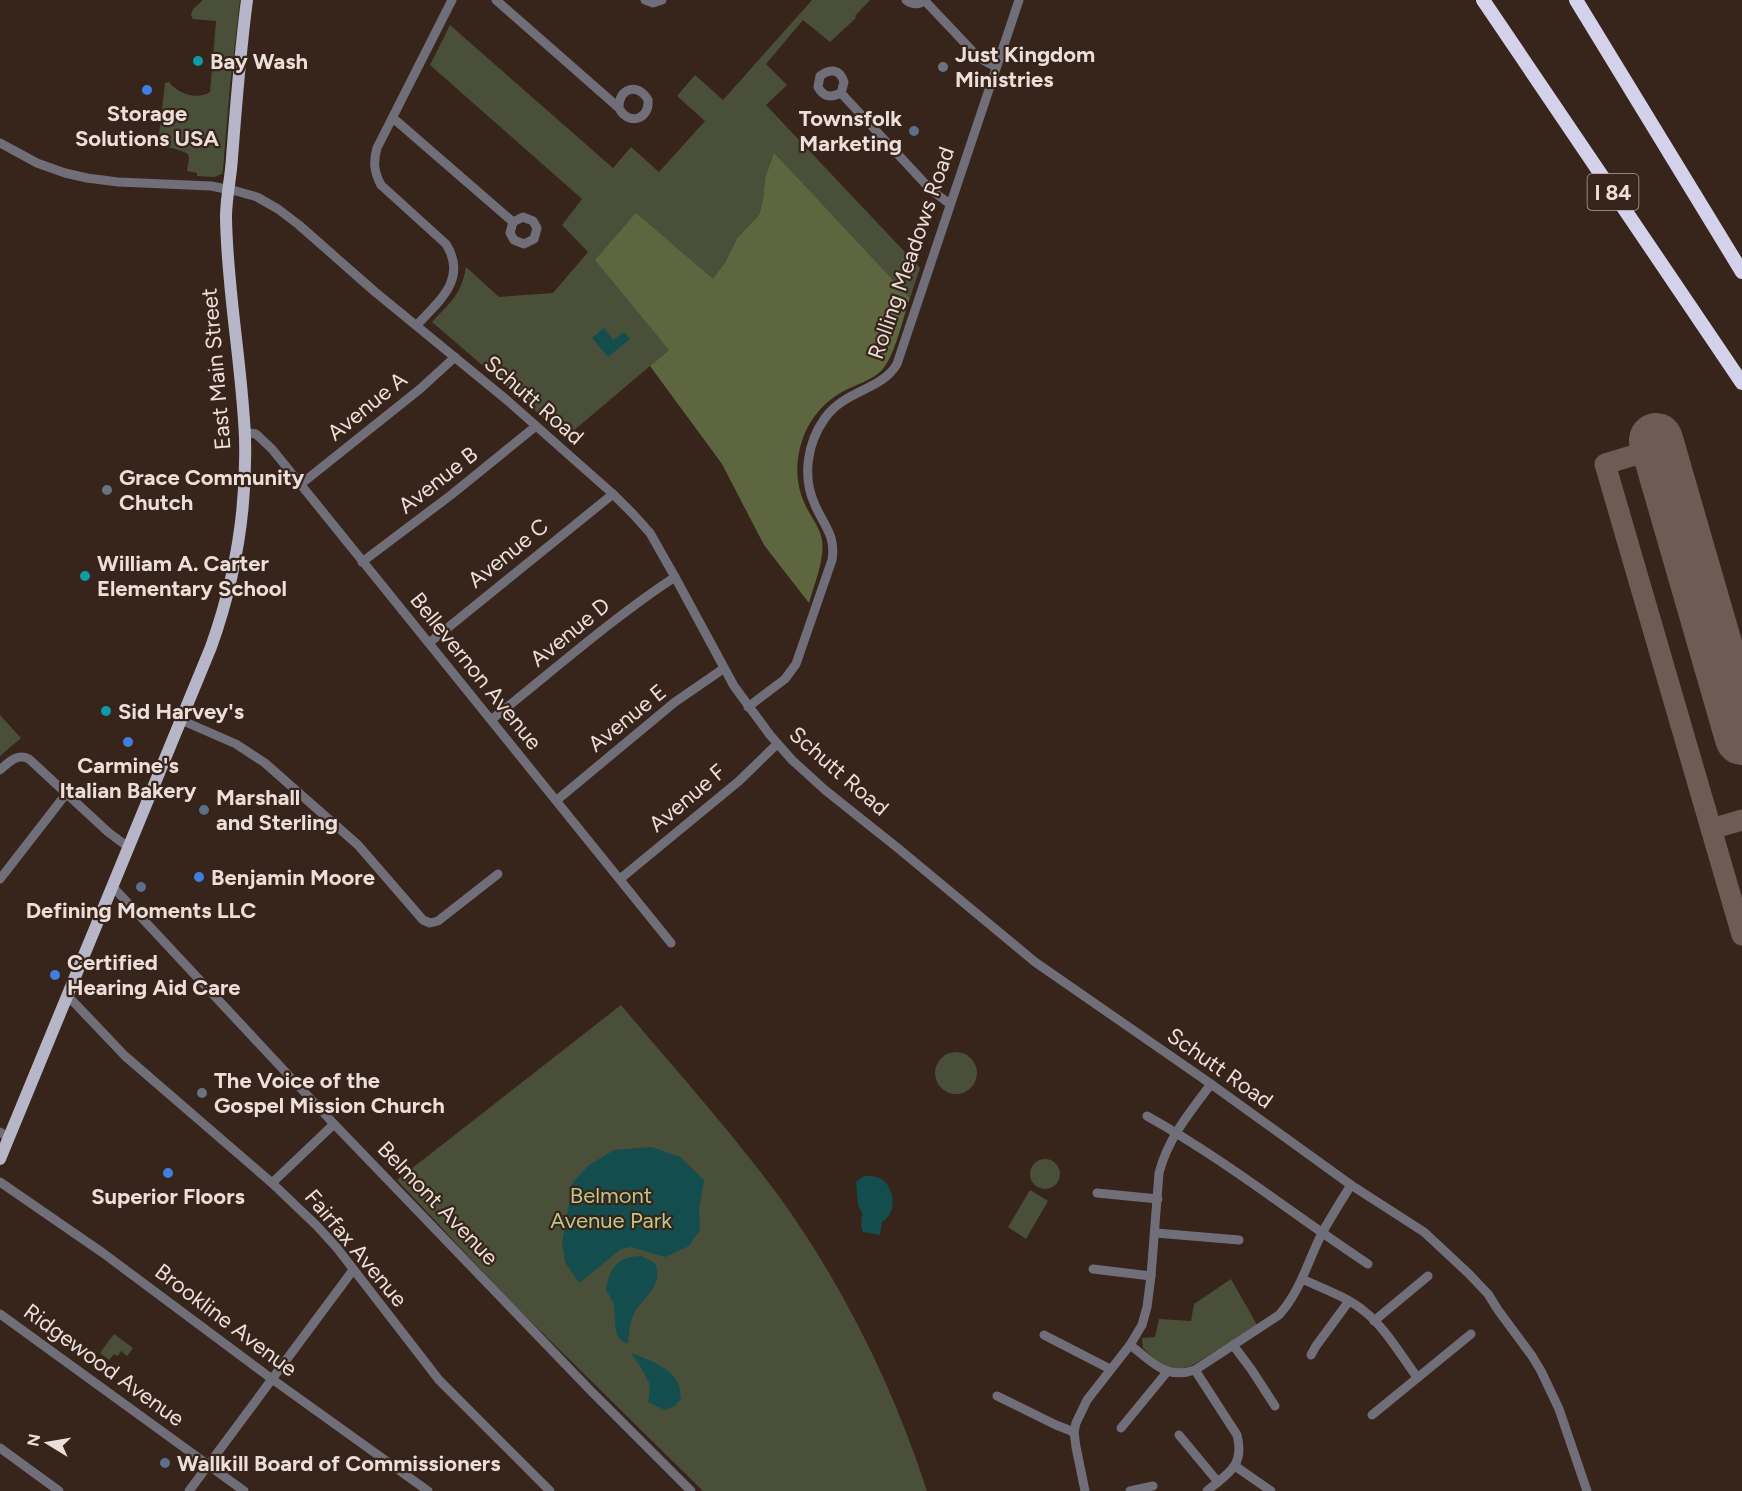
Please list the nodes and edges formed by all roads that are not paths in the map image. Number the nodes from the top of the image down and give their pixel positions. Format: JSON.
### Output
{"nodes":[{"id":1,"x":247,"y":0,"type":"edge"},
{"id":2,"x":452,"y":0,"type":"edge"},
{"id":3,"x":496,"y":0,"type":"edge"},
{"id":4,"x":645,"y":0,"type":"edge"},
{"id":5,"x":662,"y":0,"type":"edge"},
{"id":6,"x":906,"y":0,"type":"edge"},
{"id":7,"x":1019,"y":0,"type":"edge"},
{"id":8,"x":1484,"y":0,"type":"edge"},
{"id":9,"x":1576,"y":0,"type":"edge"},
{"id":10,"x":925,"y":1,"type":"edge"},
{"id":11,"x":996,"y":67,"type":"junction"},
{"id":12,"x":841,"y":93,"type":"dead end"},
{"id":13,"x":619,"y":108,"type":"dead end"},
{"id":14,"x":393,"y":118,"type":"junction"},
{"id":15,"x":0,"y":143,"type":"edge"},
{"id":16,"x":229,"y":189,"type":"junction"},
{"id":17,"x":950,"y":204,"type":"junction"},
{"id":18,"x":513,"y":222,"type":"dead end"},
{"id":19,"x":1742,"y":272,"type":"edge"},
{"id":20,"x":417,"y":325,"type":"junction"},
{"id":21,"x":455,"y":357,"type":"junction"},
{"id":22,"x":1742,"y":383,"type":"edge"},
{"id":23,"x":536,"y":426,"type":"junction"},
{"id":24,"x":244,"y":432,"type":"junction"},
{"id":25,"x":301,"y":484,"type":"junction"},
{"id":26,"x":613,"y":494,"type":"junction"},
{"id":27,"x":362,"y":561,"type":"junction"},
{"id":28,"x":675,"y":577,"type":"junction"},
{"id":29,"x":429,"y":643,"type":"junction"},
{"id":30,"x":723,"y":669,"type":"junction"},
{"id":31,"x":748,"y":707,"type":"junction"},
{"id":32,"x":181,"y":720,"type":"junction"},
{"id":33,"x":491,"y":720,"type":"junction"},
{"id":34,"x":777,"y":744,"type":"junction"},
{"id":35,"x":0,"y":770,"type":"edge"},
{"id":36,"x":66,"y":794,"type":"junction"},
{"id":37,"x":556,"y":800,"type":"junction"},
{"id":38,"x":128,"y":847,"type":"junction"},
{"id":39,"x":498,"y":874,"type":"dead end"},
{"id":40,"x":0,"y":879,"type":"edge"},
{"id":41,"x":620,"y":879,"type":"junction"},
{"id":42,"x":112,"y":886,"type":"junction"},
{"id":43,"x":671,"y":943,"type":"dead end"},
{"id":44,"x":67,"y":995,"type":"junction"},
{"id":45,"x":1211,"y":1084,"type":"junction"},
{"id":46,"x":1146,"y":1116,"type":"dead end"},
{"id":47,"x":334,"y":1124,"type":"junction"},
{"id":48,"x":1175,"y":1132,"type":"junction"},
{"id":49,"x":4,"y":1135,"type":"edge"},
{"id":50,"x":0,"y":1158,"type":"edge"},
{"id":51,"x":0,"y":1182,"type":"edge"},
{"id":52,"x":272,"y":1183,"type":"junction"},
{"id":53,"x":1351,"y":1185,"type":"junction"},
{"id":54,"x":1097,"y":1193,"type":"dead end"},
{"id":55,"x":1158,"y":1199,"type":"junction"},
{"id":56,"x":1156,"y":1233,"type":"junction"},
{"id":57,"x":1322,"y":1234,"type":"junction"},
{"id":58,"x":1239,"y":1240,"type":"dead end"},
{"id":59,"x":1368,"y":1264,"type":"dead end"},
{"id":60,"x":1093,"y":1269,"type":"dead end"},
{"id":61,"x":353,"y":1270,"type":"junction"},
{"id":62,"x":1151,"y":1276,"type":"junction"},
{"id":63,"x":1428,"y":1276,"type":"dead end"},
{"id":64,"x":1302,"y":1279,"type":"junction"},
{"id":65,"x":1349,"y":1301,"type":"junction"},
{"id":66,"x":0,"y":1314,"type":"edge"},
{"id":67,"x":1374,"y":1321,"type":"junction"},
{"id":68,"x":1471,"y":1334,"type":"dead end"},
{"id":69,"x":1044,"y":1335,"type":"dead end"},
{"id":70,"x":1130,"y":1345,"type":"junction"},
{"id":71,"x":1233,"y":1345,"type":"junction"},
{"id":72,"x":1311,"y":1355,"type":"dead end"},
{"id":73,"x":1110,"y":1369,"type":"junction"},
{"id":74,"x":1195,"y":1370,"type":"junction"},
{"id":75,"x":1167,"y":1372,"type":"junction"},
{"id":76,"x":1417,"y":1377,"type":"junction"},
{"id":77,"x":272,"y":1379,"type":"junction"},
{"id":78,"x":997,"y":1396,"type":"dead end"},
{"id":79,"x":1275,"y":1406,"type":"dead end"},
{"id":80,"x":1372,"y":1415,"type":"dead end"},
{"id":81,"x":1121,"y":1428,"type":"dead end"},
{"id":82,"x":1074,"y":1432,"type":"junction"},
{"id":83,"x":1179,"y":1436,"type":"dead end"},
{"id":84,"x":0,"y":1448,"type":"edge"},
{"id":85,"x":208,"y":1465,"type":"junction"},
{"id":86,"x":1235,"y":1466,"type":"junction"},
{"id":87,"x":1218,"y":1482,"type":"junction"},
{"id":88,"x":1153,"y":1486,"type":"dead end"},
{"id":89,"x":1082,"y":1490,"type":"edge"},
{"id":90,"x":59,"y":1491,"type":"edge"},
{"id":91,"x":189,"y":1491,"type":"edge"},
{"id":92,"x":244,"y":1491,"type":"edge"},
{"id":93,"x":428,"y":1491,"type":"edge"},
{"id":94,"x":550,"y":1491,"type":"edge"},
{"id":95,"x":691,"y":1491,"type":"edge"},
{"id":96,"x":1130,"y":1491,"type":"edge"},
{"id":97,"x":1208,"y":1491,"type":"edge"},
{"id":98,"x":1271,"y":1491,"type":"edge"},
{"id":99,"x":1587,"y":1491,"type":"edge"}],
"edges":[{"from":1,"to":16,"type":"main road","name":"East Main Street"},
{"from":2,"to":14,"type":"street"},
{"from":3,"to":13,"type":"street"},
{"from":4,"to":5,"type":"street"},
{"from":6,"to":10,"type":"street"},
{"from":7,"to":11,"type":"street","name":"Rolling Meadows Road"},
{"from":8,"to":22,"type":"highway","number":"I 84"},
{"from":9,"to":19,"type":"highway"},
{"from":10,"to":11,"type":"street"},
{"from":11,"to":17,"type":"street","name":"Rolling Meadows Road"},
{"from":12,"to":17,"type":"street"},
{"from":14,"to":18,"type":"street"},
{"from":14,"to":20,"type":"street"},
{"from":15,"to":16,"type":"street","name":"Schutt Road"},
{"from":16,"to":20,"type":"street","name":"Schutt Road"},
{"from":16,"to":24,"type":"main road","name":"East Main Street"},
{"from":17,"to":31,"type":"street","name":"Rolling Meadows Road"},
{"from":20,"to":21,"type":"street","name":"Schutt Road"},
{"from":21,"to":23,"type":"street","name":"Schutt Road"},
{"from":21,"to":25,"type":"street","name":"Avenue A"},
{"from":23,"to":26,"type":"street","name":"Schutt Road"},
{"from":23,"to":27,"type":"street","name":"Avenue B"},
{"from":24,"to":25,"type":"street","name":"Bellevernon Avenue"},
{"from":24,"to":32,"type":"main road","name":"East Main Street"},
{"from":25,"to":27,"type":"street","name":"Bellevernon Avenue"},
{"from":26,"to":28,"type":"street","name":"Schutt Road"},
{"from":26,"to":29,"type":"street","name":"Avenue C"},
{"from":27,"to":29,"type":"street","name":"Bellevernon Avenue"},
{"from":28,"to":30,"type":"street","name":"Schutt Road"},
{"from":28,"to":33,"type":"street","name":"Avenue D"},
{"from":29,"to":33,"type":"street","name":"Bellevernon Avenue"},
{"from":30,"to":31,"type":"street","name":"Schutt Road"},
{"from":30,"to":37,"type":"street","name":"Avenue E"},
{"from":31,"to":34,"type":"street","name":"Schutt Road"},
{"from":32,"to":38,"type":"main road","name":"East Main Street"},
{"from":32,"to":39,"type":"street"},
{"from":33,"to":37,"type":"street","name":"Bellevernon Avenue"},
{"from":34,"to":41,"type":"street","name":"Avenue F"},
{"from":34,"to":45,"type":"street","name":"Schutt Road"},
{"from":35,"to":36,"type":"street"},
{"from":36,"to":38,"type":"street"},
{"from":36,"to":40,"type":"street"},
{"from":37,"to":41,"type":"street","name":"Bellevernon Avenue"},
{"from":38,"to":42,"type":"main road","name":"East Main Street"},
{"from":41,"to":43,"type":"street","name":"Bellevernon Avenue"},
{"from":42,"to":44,"type":"main road","name":"East Main Street"},
{"from":42,"to":47,"type":"street","name":"Belmont Avenue"},
{"from":44,"to":49,"type":"main road","name":"East Main Street"},
{"from":44,"to":52,"type":"street","name":"Fairfax Avenue"},
{"from":45,"to":48,"type":"street"},
{"from":45,"to":53,"type":"street","name":"Schutt Road"},
{"from":46,"to":48,"type":"street"},
{"from":47,"to":52,"type":"street"},
{"from":47,"to":95,"type":"street","name":"Belmont Avenue"},
{"from":48,"to":55,"type":"street"},
{"from":48,"to":57,"type":"street"},
{"from":49,"to":50,"type":"main road","name":"East Main Street"},
{"from":51,"to":77,"type":"street","name":"Brookline Avenue"},
{"from":52,"to":61,"type":"street","name":"Fairfax Avenue"},
{"from":53,"to":57,"type":"street"},
{"from":53,"to":99,"type":"street","name":"Schutt Road"},
{"from":54,"to":55,"type":"street"},
{"from":55,"to":56,"type":"street"},
{"from":56,"to":58,"type":"street"},
{"from":56,"to":62,"type":"street"},
{"from":57,"to":59,"type":"street"},
{"from":57,"to":64,"type":"street"},
{"from":60,"to":62,"type":"street"},
{"from":61,"to":77,"type":"street"},
{"from":61,"to":94,"type":"street","name":"Fairfax Avenue"},
{"from":62,"to":70,"type":"street"},
{"from":63,"to":67,"type":"street"},
{"from":64,"to":65,"type":"street"},
{"from":64,"to":71,"type":"street"},
{"from":65,"to":67,"type":"street"},
{"from":65,"to":72,"type":"street"},
{"from":66,"to":85,"type":"street","name":"Ridgewood Avenue"},
{"from":67,"to":76,"type":"street"},
{"from":68,"to":76,"type":"street"},
{"from":69,"to":73,"type":"street"},
{"from":70,"to":73,"type":"street"},
{"from":70,"to":75,"type":"street"},
{"from":71,"to":74,"type":"street"},
{"from":71,"to":79,"type":"street"},
{"from":73,"to":82,"type":"street"},
{"from":74,"to":75,"type":"street"},
{"from":74,"to":86,"type":"street"},
{"from":75,"to":81,"type":"street"},
{"from":76,"to":80,"type":"street"},
{"from":77,"to":85,"type":"street"},
{"from":77,"to":93,"type":"street","name":"Brookline Avenue"},
{"from":78,"to":82,"type":"street"},
{"from":82,"to":89,"type":"street"},
{"from":83,"to":87,"type":"street"},
{"from":84,"to":90,"type":"street"},
{"from":85,"to":91,"type":"street"},
{"from":85,"to":92,"type":"street","name":"Ridgewood Avenue"},
{"from":86,"to":87,"type":"street"},
{"from":86,"to":98,"type":"street"},
{"from":87,"to":97,"type":"street"},
{"from":88,"to":96,"type":"street"}]}
